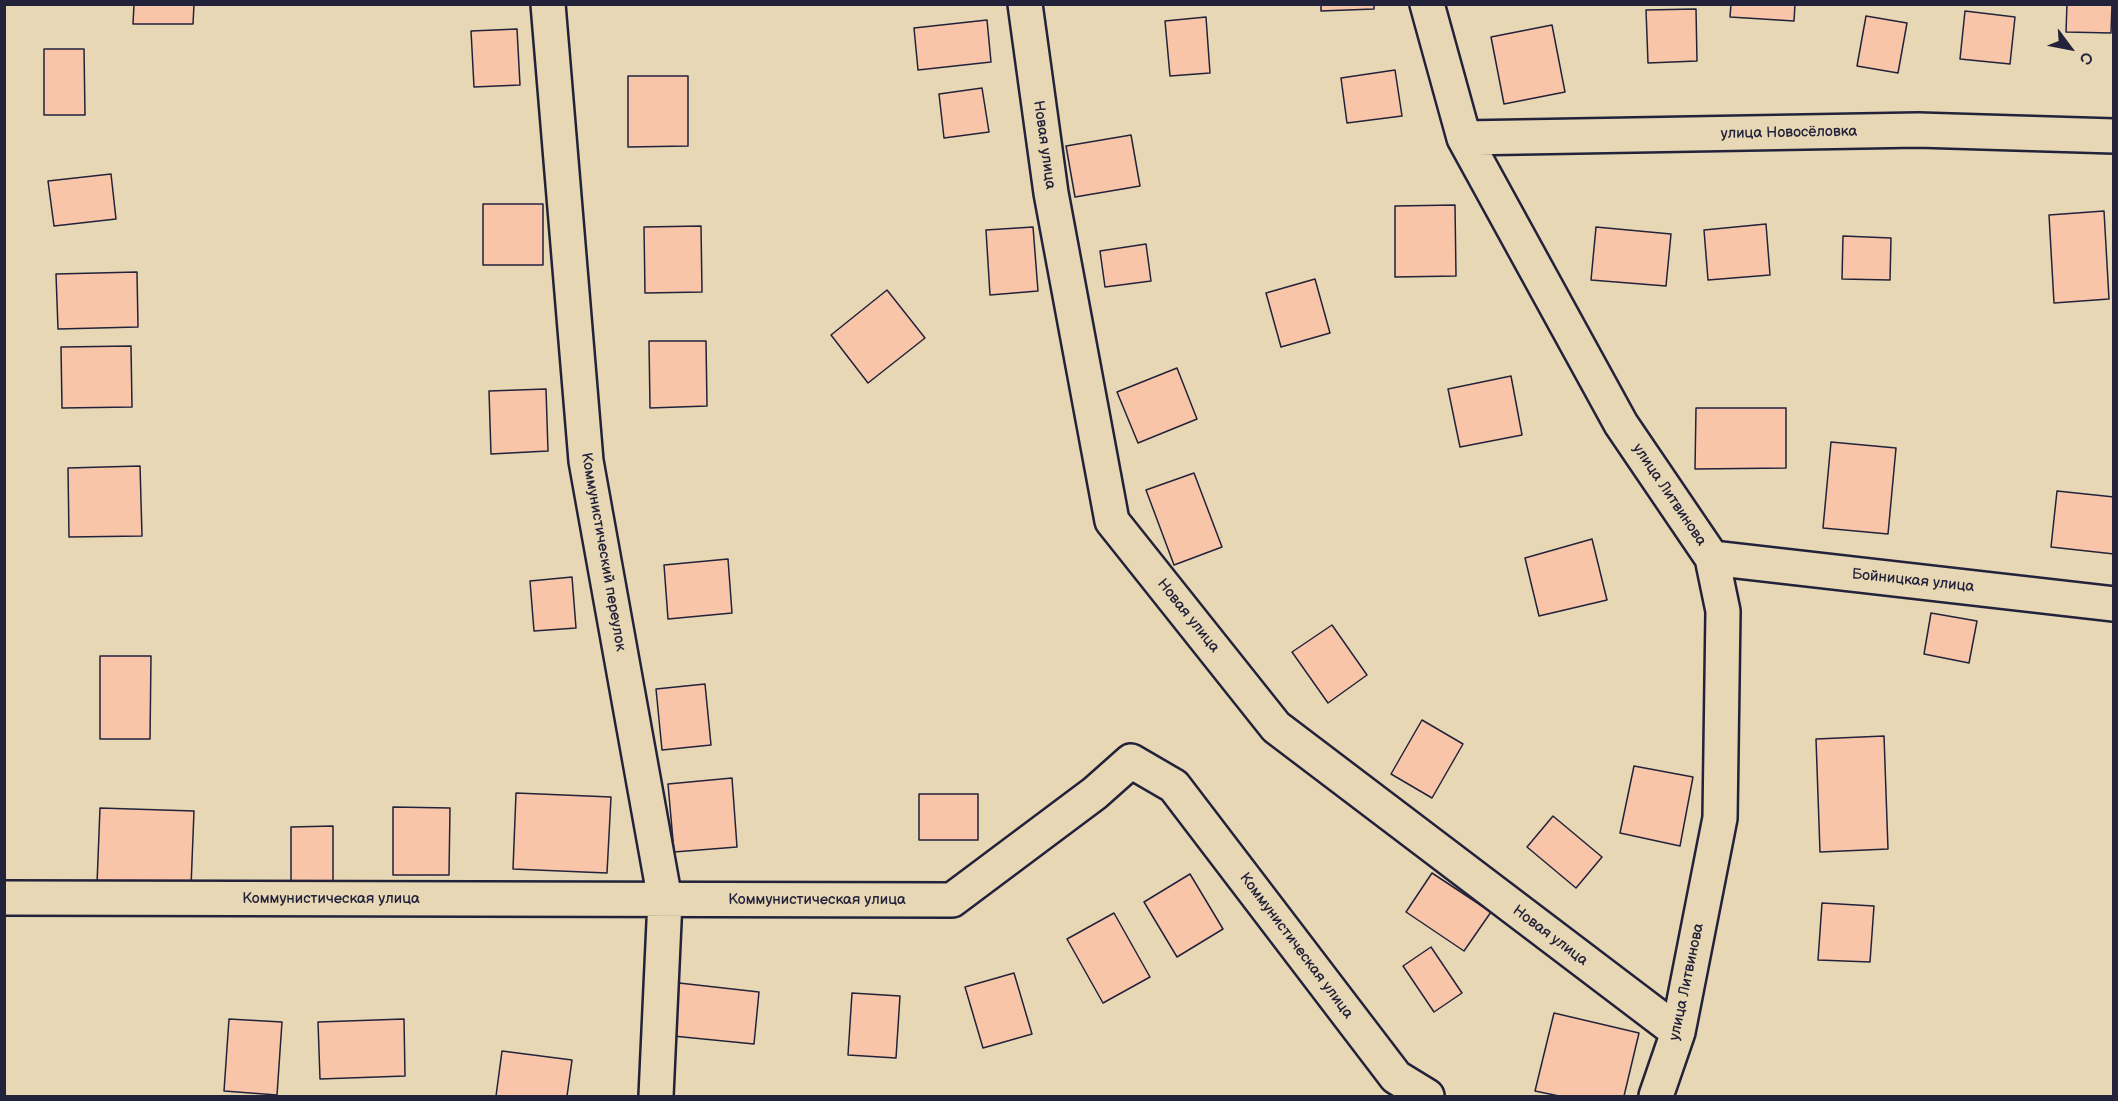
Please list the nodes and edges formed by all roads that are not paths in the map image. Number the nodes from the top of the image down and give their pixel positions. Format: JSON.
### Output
{"nodes":[{"id":1,"x":548,"y":4,"type":"edge"},
{"id":2,"x":1025,"y":4,"type":"edge"},
{"id":3,"x":1427,"y":4,"type":"edge"},
{"id":4,"x":2114,"y":136,"type":"edge"},
{"id":5,"x":1464,"y":138,"type":"junction"},
{"id":6,"x":1712,"y":558,"type":"junction"},
{"id":7,"x":2114,"y":604,"type":"edge"},
{"id":8,"x":4,"y":898,"type":"edge"},
{"id":9,"x":665,"y":900,"type":"junction"},
{"id":10,"x":1678,"y":1032,"type":"junction"},
{"id":11,"x":656,"y":1096,"type":"edge"},
{"id":12,"x":1427,"y":1096,"type":"edge"},
{"id":13,"x":1656,"y":1096,"type":"edge"}],
"edges":[{"from":1,"to":9,"type":"street","name":"Коммунистический переулок"},
{"from":2,"to":10,"type":"street","name":"Новая улица"},
{"from":3,"to":5,"type":"street","name":"улица Литвинова"},
{"from":4,"to":5,"type":"street","name":"улица Новосёловка"},
{"from":5,"to":6,"type":"street","name":"улица Литвинова"},
{"from":6,"to":7,"type":"street","name":"Бойницкая улица"},
{"from":6,"to":10,"type":"street","name":"улица Литвинова"},
{"from":8,"to":9,"type":"street","name":"Коммунистическая улица"},
{"from":9,"to":11,"type":"street","name":"Коммунистический переулок"},
{"from":9,"to":12,"type":"street","name":"Коммунистическая улица"},
{"from":10,"to":13,"type":"street","name":"улица Литвинова"}]}
